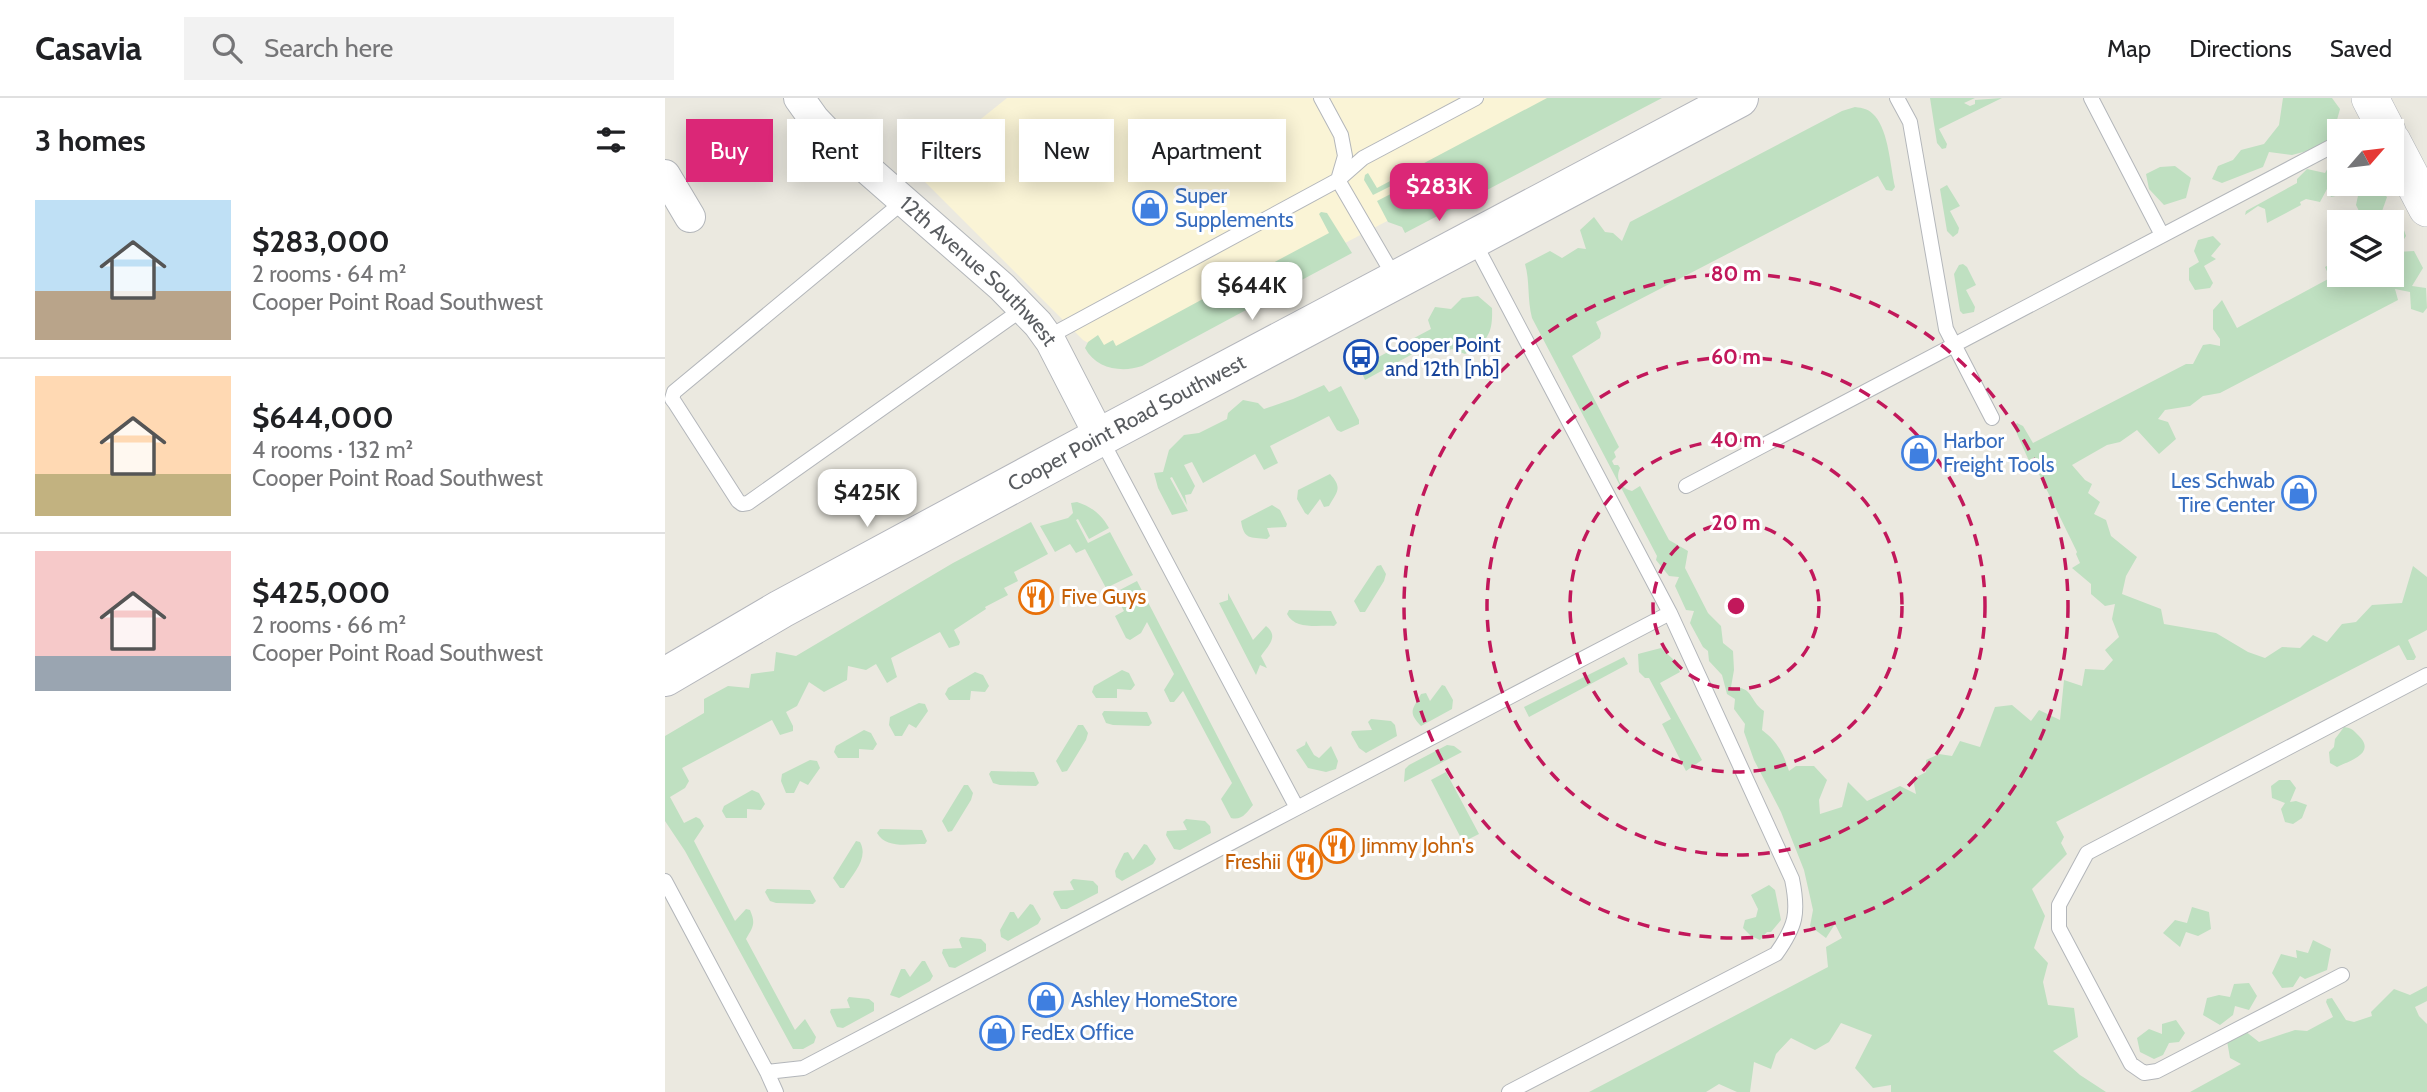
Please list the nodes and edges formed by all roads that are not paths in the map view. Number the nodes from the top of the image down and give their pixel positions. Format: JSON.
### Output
{"nodes":[{"id":1,"x":800,"y":98,"type":"edge"},
{"id":2,"x":1321,"y":98,"type":"edge"},
{"id":3,"x":1476,"y":98,"type":"edge"},
{"id":4,"x":1739,"y":98,"type":"edge"},
{"id":5,"x":1897,"y":98,"type":"edge"},
{"id":6,"x":2091,"y":98,"type":"edge"},
{"id":7,"x":2327,"y":149,"type":"edge"},
{"id":8,"x":2405,"y":168,"type":"edge"},
{"id":9,"x":665,"y":175,"type":"edge"},
{"id":10,"x":1338,"y":180,"type":"junction"},
{"id":11,"x":904,"y":201,"type":"junction"},
{"id":12,"x":2427,"y":208,"type":"edge"},
{"id":13,"x":690,"y":217,"type":"dead end"},
{"id":14,"x":2162,"y":235,"type":"junction"},
{"id":15,"x":1472,"y":239,"type":"junction"},
{"id":16,"x":1395,"y":279,"type":"junction"},
{"id":17,"x":1024,"y":308,"type":"junction"},
{"id":18,"x":1048,"y":337,"type":"junction"},
{"id":19,"x":1954,"y":345,"type":"junction"},
{"id":20,"x":1992,"y":418,"type":"dead end"},
{"id":21,"x":1100,"y":437,"type":"junction"},
{"id":22,"x":1686,"y":486,"type":"dead end"},
{"id":23,"x":1670,"y":612,"type":"junction"},
{"id":24,"x":2427,"y":676,"type":"edge"},
{"id":25,"x":665,"y":677,"type":"edge"},
{"id":26,"x":1297,"y":808,"type":"junction"},
{"id":27,"x":665,"y":881,"type":"edge"},
{"id":28,"x":2342,"y":975,"type":"dead end"},
{"id":29,"x":767,"y":1072,"type":"junction"},
{"id":30,"x":776,"y":1092,"type":"edge"},
{"id":31,"x":1509,"y":1092,"type":"edge"}],
"edges":[{"from":1,"to":11,"type":"street","name":"12th Avenue Southwest"},
{"from":2,"to":10,"type":"lane"},
{"from":3,"to":10,"type":"lane"},
{"from":4,"to":15,"type":"main road","name":"Cooper Point Road Southwest"},
{"from":5,"to":19,"type":"lane"},
{"from":6,"to":14,"type":"lane"},
{"from":7,"to":14,"type":"lane"},
{"from":8,"to":12,"type":"street"},
{"from":9,"to":13,"type":"street"},
{"from":10,"to":16,"type":"lane"},
{"from":10,"to":18,"type":"lane"},
{"from":11,"to":17,"type":"street","name":"12th Avenue Southwest"},
{"from":11,"to":17,"type":"lane"},
{"from":14,"to":19,"type":"lane"},
{"from":15,"to":16,"type":"main road","name":"Cooper Point Road Southwest"},
{"from":15,"to":23,"type":"lane"},
{"from":16,"to":21,"type":"main road","name":"Cooper Point Road Southwest"},
{"from":17,"to":18,"type":"street","name":"12th Avenue Southwest"},
{"from":18,"to":21,"type":"street","name":"12th Avenue Southwest"},
{"from":19,"to":20,"type":"lane"},
{"from":19,"to":22,"type":"lane"},
{"from":21,"to":25,"type":"main road","name":"Cooper Point Road Southwest"},
{"from":21,"to":26,"type":"lane"},
{"from":23,"to":26,"type":"lane"},
{"from":23,"to":31,"type":"lane"},
{"from":24,"to":28,"type":"lane"},
{"from":26,"to":29,"type":"lane"},
{"from":27,"to":29,"type":"lane"},
{"from":29,"to":30,"type":"lane"}]}
